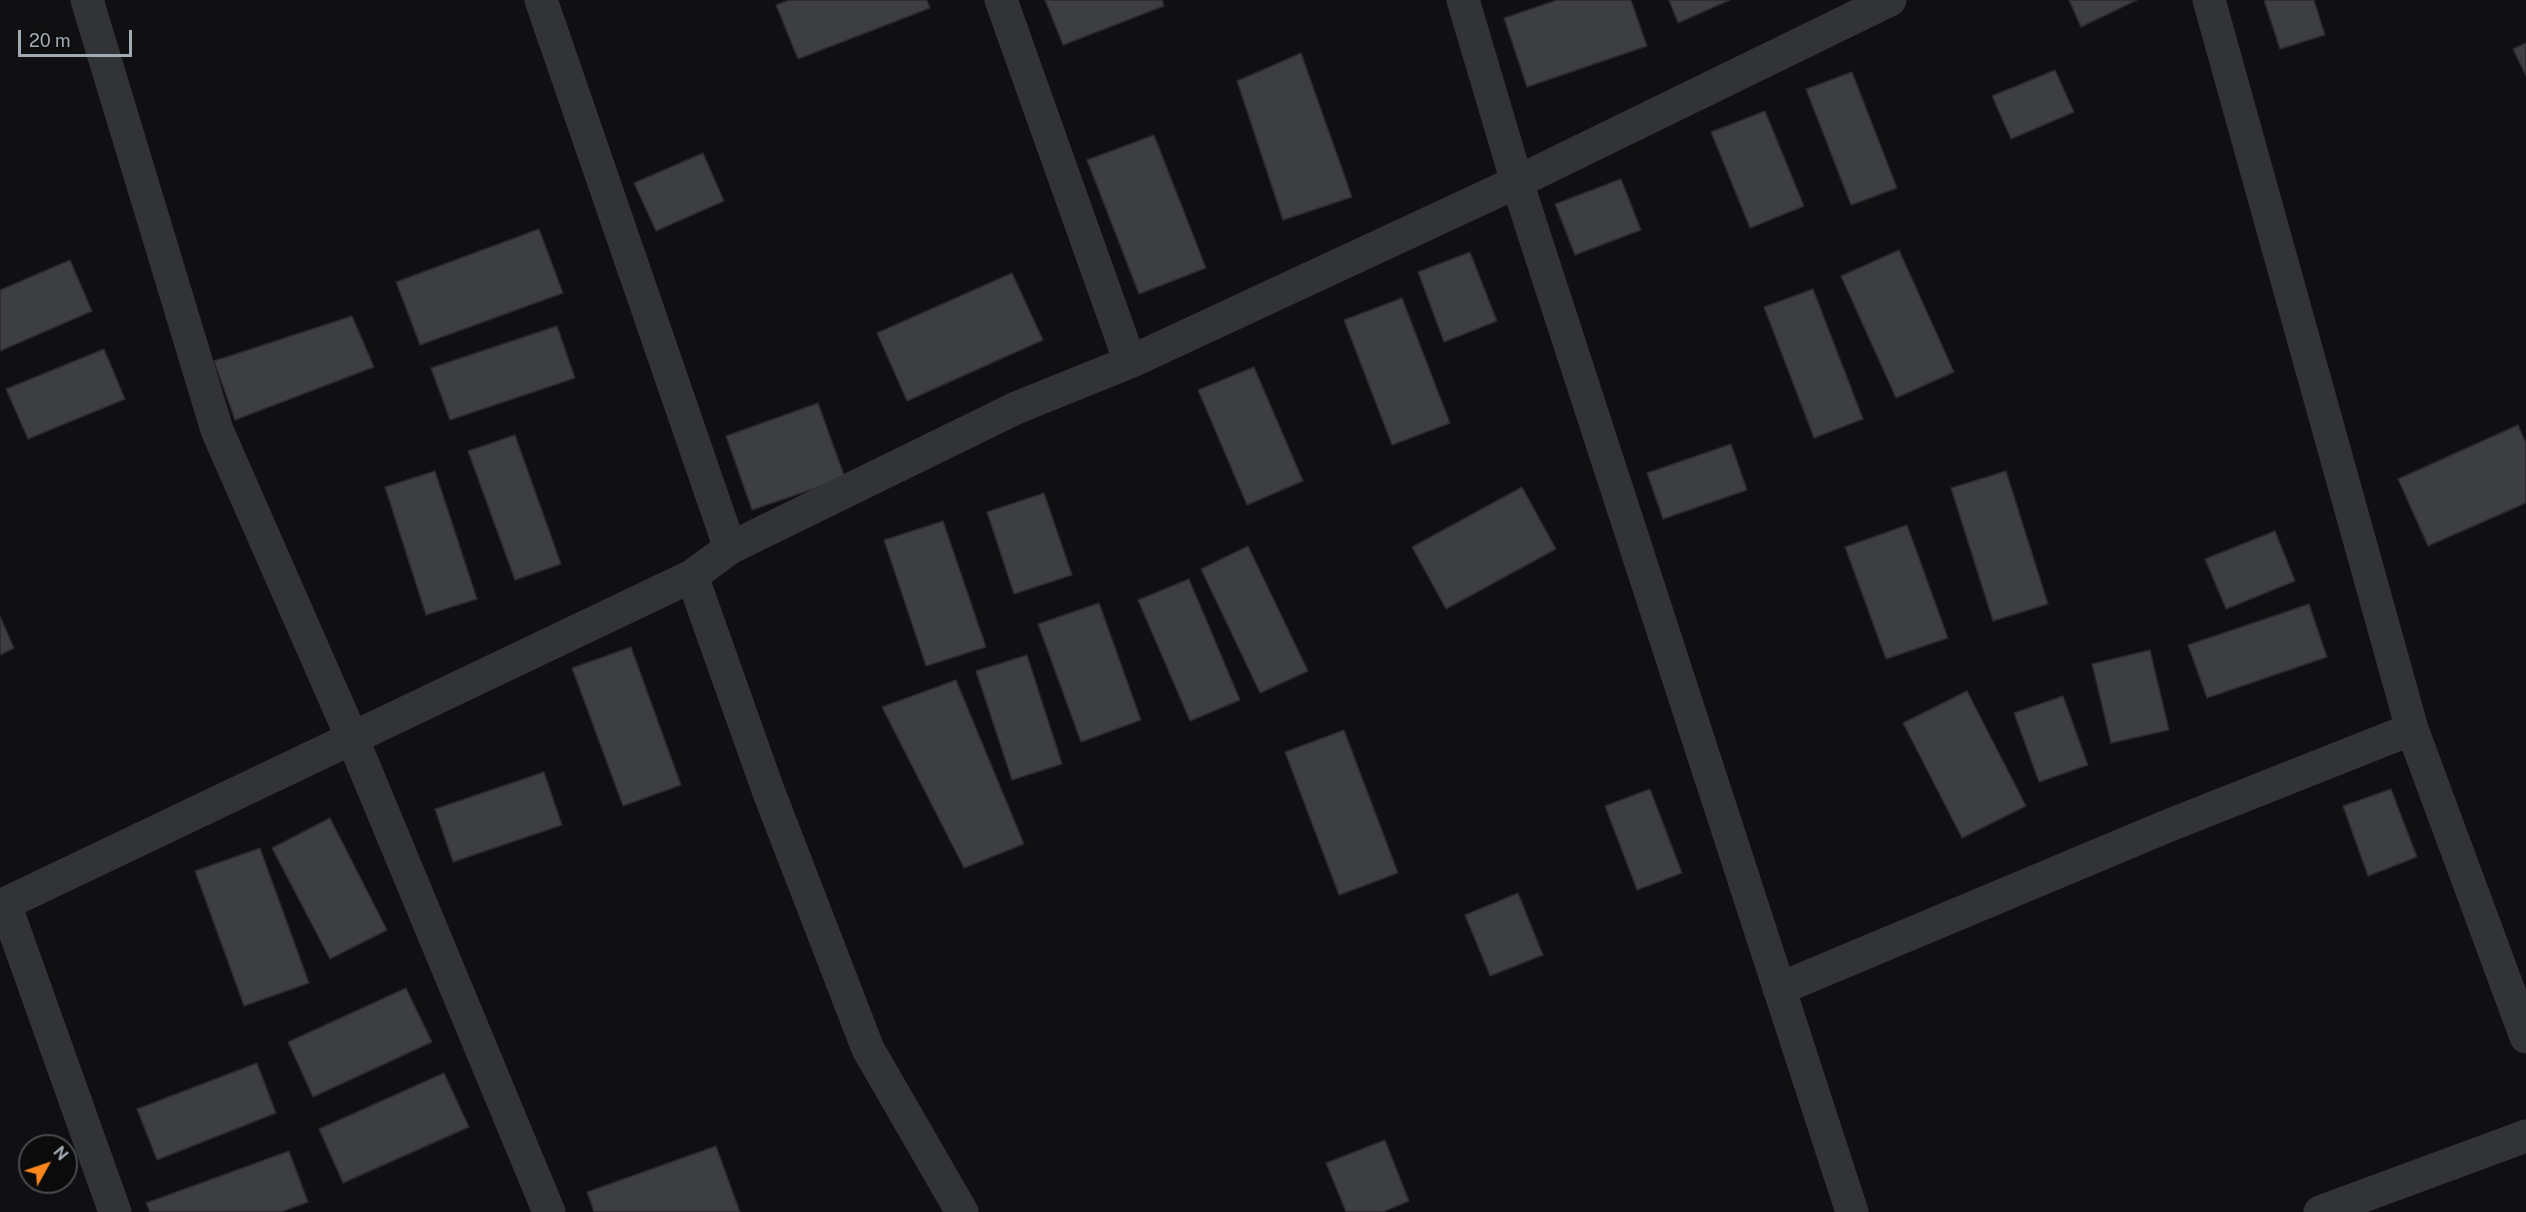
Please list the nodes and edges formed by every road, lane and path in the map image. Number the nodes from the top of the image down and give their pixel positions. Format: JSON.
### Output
{"nodes":[{"id":1,"x":87,"y":0,"type":"edge"},
{"id":2,"x":541,"y":0,"type":"edge"},
{"id":3,"x":1001,"y":0,"type":"edge"},
{"id":4,"x":1463,"y":0,"type":"edge"},
{"id":5,"x":1890,"y":0,"type":"edge"},
{"id":6,"x":2209,"y":0,"type":"edge"},
{"id":7,"x":1517,"y":182,"type":"junction"},
{"id":8,"x":1130,"y":362,"type":"junction"},
{"id":9,"x":730,"y":548,"type":"junction"},
{"id":10,"x":692,"y":576,"type":"junction"},
{"id":11,"x":2412,"y":729,"type":"junction"},
{"id":12,"x":353,"y":740,"type":"junction"},
{"id":13,"x":3,"y":905,"type":"edge"},
{"id":14,"x":1779,"y":989,"type":"junction"},
{"id":15,"x":2526,"y":1037,"type":"edge"},
{"id":16,"x":2526,"y":1136,"type":"edge"},
{"id":17,"x":115,"y":1212,"type":"edge"},
{"id":18,"x":549,"y":1212,"type":"edge"},
{"id":19,"x":962,"y":1212,"type":"edge"},
{"id":20,"x":1852,"y":1212,"type":"edge"},
{"id":21,"x":2320,"y":1212,"type":"edge"}],
"edges":[{"from":1,"to":12,"type":"street"},
{"from":2,"to":9,"type":"street"},
{"from":3,"to":8,"type":"street"},
{"from":4,"to":7,"type":"street"},
{"from":5,"to":7,"type":"street"},
{"from":6,"to":11,"type":"street"},
{"from":7,"to":8,"type":"street"},
{"from":7,"to":14,"type":"street"},
{"from":8,"to":9,"type":"street"},
{"from":9,"to":10,"type":"street"},
{"from":10,"to":12,"type":"street"},
{"from":10,"to":19,"type":"street"},
{"from":11,"to":14,"type":"street"},
{"from":11,"to":15,"type":"street"},
{"from":12,"to":13,"type":"street"},
{"from":12,"to":18,"type":"street"},
{"from":13,"to":17,"type":"street"},
{"from":14,"to":20,"type":"street"},
{"from":16,"to":21,"type":"street"}]}
